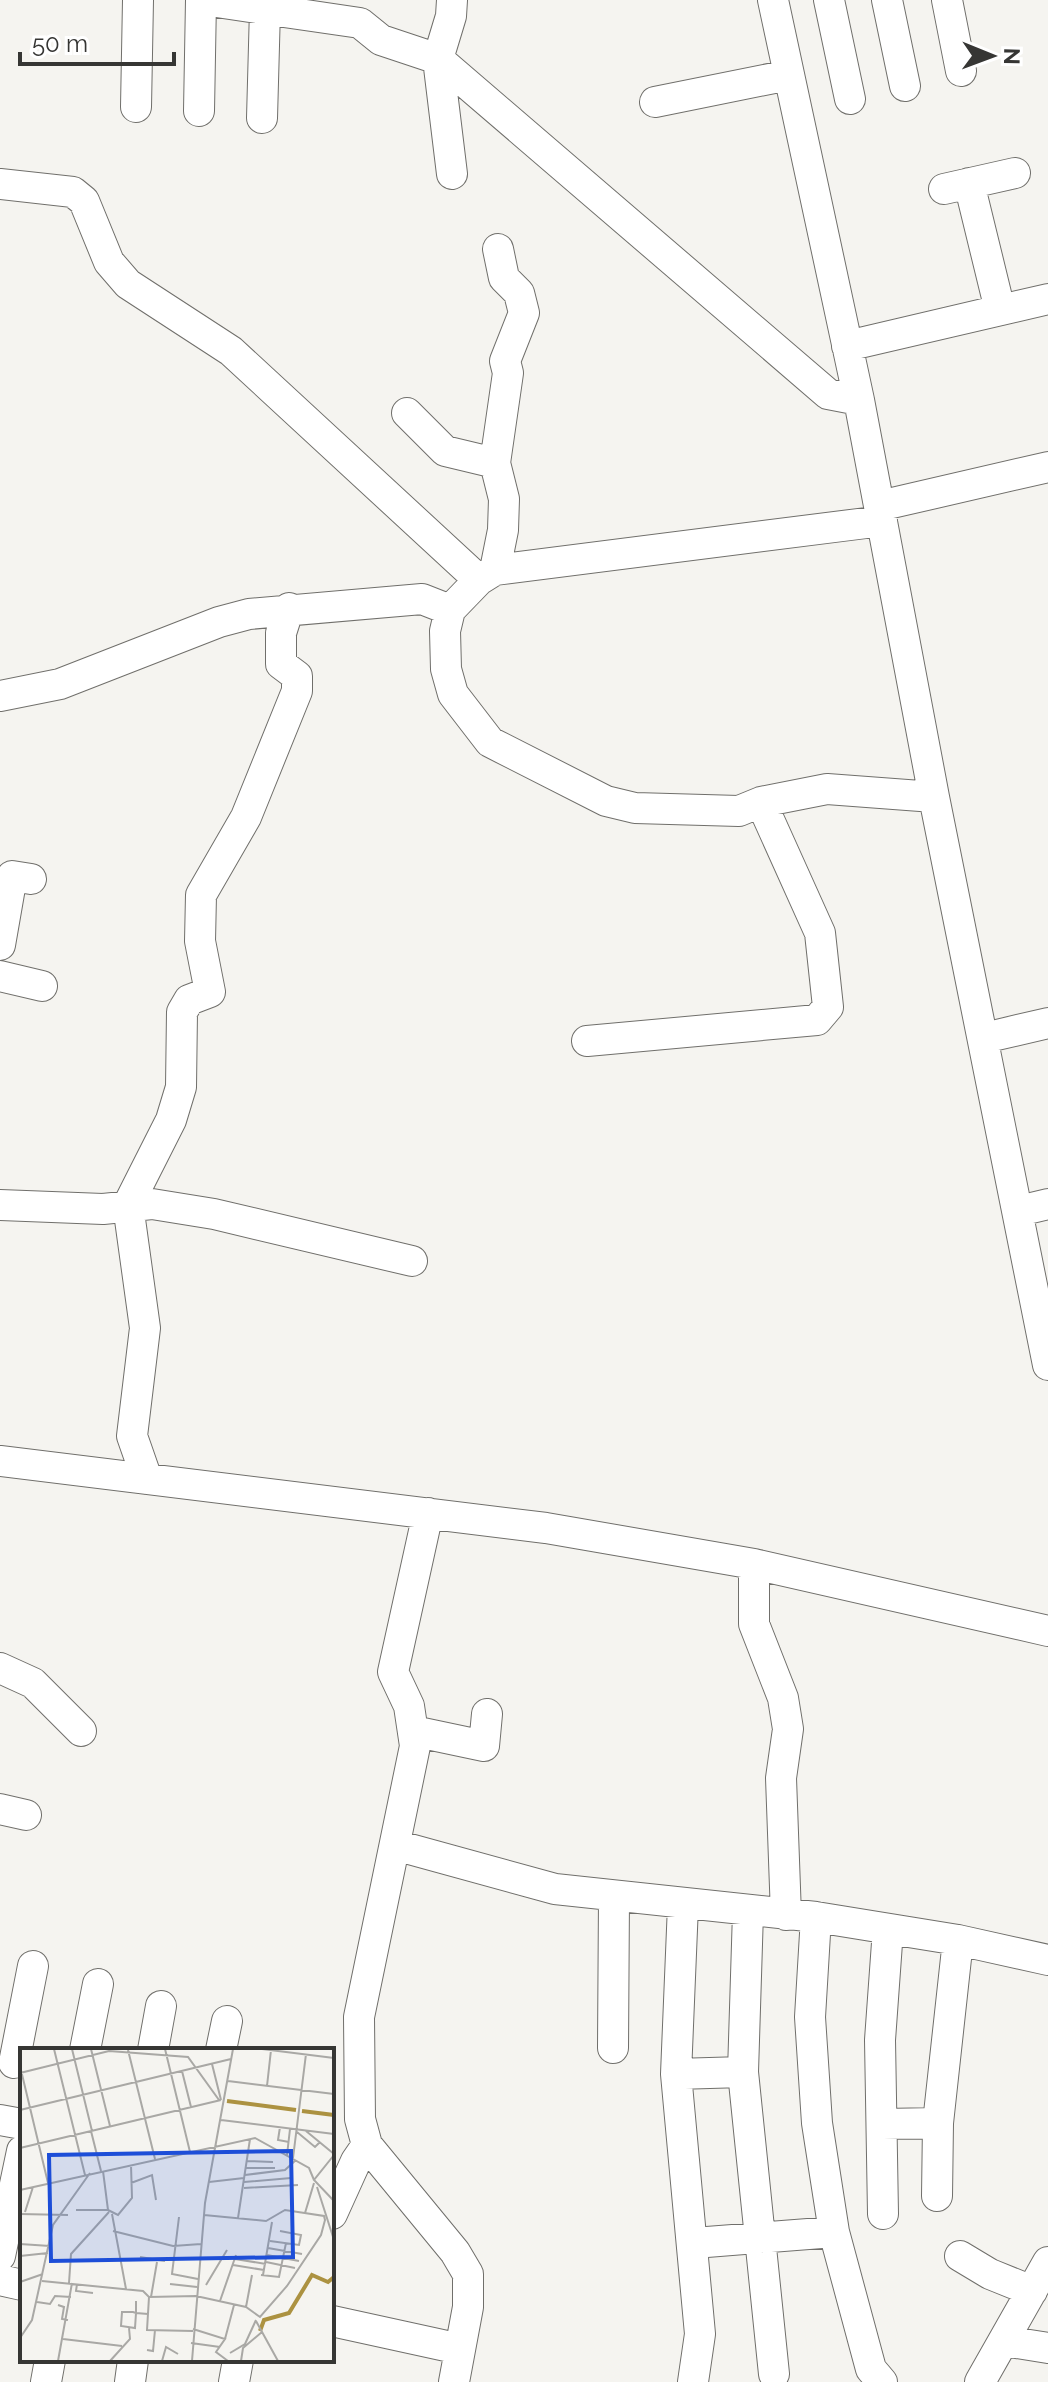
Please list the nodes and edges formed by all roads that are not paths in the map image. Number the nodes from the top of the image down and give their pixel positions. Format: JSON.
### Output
{"nodes":[{"id":1,"x":138,"y":0,"type":"edge"},
{"id":2,"x":202,"y":0,"type":"edge"},
{"id":3,"x":452,"y":0,"type":"edge"},
{"id":4,"x":773,"y":0,"type":"edge"},
{"id":5,"x":829,"y":0,"type":"edge"},
{"id":6,"x":887,"y":0,"type":"edge"},
{"id":7,"x":947,"y":0,"type":"edge"},
{"id":8,"x":265,"y":9,"type":"junction"},
{"id":9,"x":438,"y":59,"type":"junction"},
{"id":10,"x":961,"y":71,"type":"dead end"},
{"id":11,"x":789,"y":75,"type":"junction"},
{"id":12,"x":905,"y":86,"type":"dead end"},
{"id":13,"x":850,"y":99,"type":"dead end"},
{"id":14,"x":655,"y":102,"type":"dead end"},
{"id":15,"x":136,"y":107,"type":"dead end"},
{"id":16,"x":199,"y":111,"type":"dead end"},
{"id":17,"x":262,"y":118,"type":"dead end"},
{"id":18,"x":1015,"y":173,"type":"dead end"},
{"id":19,"x":452,"y":174,"type":"dead end"},
{"id":20,"x":0,"y":184,"type":"edge"},
{"id":21,"x":498,"y":249,"type":"dead end"},
{"id":22,"x":1048,"y":299,"type":"edge"},
{"id":23,"x":1000,"y":310,"type":"junction"},
{"id":24,"x":847,"y":346,"type":"junction"},
{"id":25,"x":859,"y":400,"type":"junction"},
{"id":26,"x":407,"y":413,"type":"dead end"},
{"id":27,"x":495,"y":463,"type":"junction"},
{"id":28,"x":1048,"y":467,"type":"edge"},
{"id":29,"x":880,"y":513,"type":"junction"},
{"id":30,"x":487,"y":575,"type":"junction"},
{"id":31,"x":289,"y":608,"type":"junction"},
{"id":32,"x":450,"y":610,"type":"junction"},
{"id":33,"x":0,"y":696,"type":"edge"},
{"id":34,"x":934,"y":797,"type":"junction"},
{"id":35,"x":761,"y":802,"type":"junction"},
{"id":36,"x":31,"y":879,"type":"dead end"},
{"id":37,"x":1,"y":930,"type":"edge"},
{"id":38,"x":0,"y":976,"type":"edge"},
{"id":39,"x":42,"y":986,"type":"dead end"},
{"id":40,"x":1048,"y":1023,"type":"edge"},
{"id":41,"x":984,"y":1038,"type":"junction"},
{"id":42,"x":587,"y":1041,"type":"dead end"},
{"id":43,"x":0,"y":1205,"type":"edge"},
{"id":44,"x":128,"y":1205,"type":"junction"},
{"id":45,"x":1034,"y":1208,"type":"edge"},
{"id":46,"x":412,"y":1261,"type":"dead end"},
{"id":47,"x":1040,"y":1271,"type":"edge"},
{"id":48,"x":1048,"y":1365,"type":"edge"},
{"id":49,"x":0,"y":1461,"type":"edge"},
{"id":50,"x":147,"y":1479,"type":"junction"},
{"id":51,"x":428,"y":1513,"type":"junction"},
{"id":52,"x":754,"y":1564,"type":"junction"},
{"id":53,"x":1048,"y":1631,"type":"edge"},
{"id":54,"x":0,"y":1668,"type":"edge"},
{"id":55,"x":487,"y":1714,"type":"dead end"},
{"id":56,"x":81,"y":1731,"type":"dead end"},
{"id":57,"x":413,"y":1731,"type":"junction"},
{"id":58,"x":395,"y":1845,"type":"junction"},
{"id":59,"x":614,"y":1897,"type":"junction"},
{"id":60,"x":683,"y":1905,"type":"junction"},
{"id":61,"x":748,"y":1912,"type":"junction"},
{"id":62,"x":786,"y":1915,"type":"junction"},
{"id":63,"x":816,"y":1917,"type":"junction"},
{"id":64,"x":888,"y":1929,"type":"junction"},
{"id":65,"x":958,"y":1940,"type":"junction"},
{"id":66,"x":1048,"y":1960,"type":"edge"},
{"id":67,"x":33,"y":1966,"type":"dead end"},
{"id":68,"x":98,"y":1984,"type":"dead end"},
{"id":69,"x":161,"y":2006,"type":"dead end"},
{"id":70,"x":85,"y":2048,"type":"edge"},
{"id":71,"x":153,"y":2048,"type":"edge"},
{"id":72,"x":613,"y":2048,"type":"dead end"},
{"id":73,"x":12,"y":2063,"type":"edge"},
{"id":74,"x":743,"y":2072,"type":"junction"},
{"id":75,"x":676,"y":2074,"type":"junction"},
{"id":76,"x":0,"y":2120,"type":"edge"},
{"id":77,"x":938,"y":2123,"type":"junction"},
{"id":78,"x":20,"y":2124,"type":"edge"},
{"id":79,"x":883,"y":2124,"type":"junction"},
{"id":80,"x":367,"y":2145,"type":"junction"},
{"id":81,"x":20,"y":2161,"type":"edge"},
{"id":82,"x":339,"y":2181,"type":"edge"},
{"id":83,"x":937,"y":2196,"type":"dead end"},
{"id":84,"x":334,"y":2205,"type":"edge"},
{"id":85,"x":883,"y":2214,"type":"dead end"},
{"id":86,"x":834,"y":2232,"type":"junction"},
{"id":87,"x":762,"y":2237,"type":"junction"},
{"id":88,"x":694,"y":2243,"type":"junction"},
{"id":89,"x":0,"y":2256,"type":"edge"},
{"id":90,"x":960,"y":2256,"type":"dead end"},
{"id":91,"x":1048,"y":2262,"type":"edge"},
{"id":92,"x":0,"y":2280,"type":"edge"},
{"id":93,"x":20,"y":2285,"type":"edge"},
{"id":94,"x":1032,"y":2291,"type":"junction"},
{"id":95,"x":334,"y":2321,"type":"edge"},
{"id":96,"x":1004,"y":2341,"type":"junction"},
{"id":97,"x":1048,"y":2348,"type":"edge"},
{"id":98,"x":460,"y":2349,"type":"junction"},
{"id":99,"x":50,"y":2362,"type":"edge"},
{"id":100,"x":133,"y":2362,"type":"edge"},
{"id":101,"x":236,"y":2362,"type":"edge"},
{"id":102,"x":774,"y":2374,"type":"dead end"},
{"id":103,"x":46,"y":2382,"type":"edge"},
{"id":104,"x":130,"y":2382,"type":"edge"},
{"id":105,"x":234,"y":2382,"type":"edge"},
{"id":106,"x":454,"y":2382,"type":"edge"},
{"id":107,"x":693,"y":2382,"type":"edge"},
{"id":108,"x":882,"y":2382,"type":"edge"},
{"id":109,"x":980,"y":2382,"type":"edge"}],
"edges":[{"from":1,"to":15,"type":"street"},
{"from":2,"to":8,"type":"street"},
{"from":2,"to":16,"type":"street"},
{"from":3,"to":9,"type":"street"},
{"from":4,"to":11,"type":"street"},
{"from":5,"to":13,"type":"street"},
{"from":6,"to":12,"type":"street"},
{"from":7,"to":10,"type":"street"},
{"from":8,"to":9,"type":"street"},
{"from":8,"to":17,"type":"street"},
{"from":9,"to":19,"type":"street"},
{"from":9,"to":25,"type":"street"},
{"from":11,"to":14,"type":"street"},
{"from":11,"to":24,"type":"street"},
{"from":18,"to":23,"type":"street"},
{"from":20,"to":30,"type":"street"},
{"from":21,"to":27,"type":"street"},
{"from":22,"to":23,"type":"street"},
{"from":23,"to":24,"type":"street"},
{"from":24,"to":25,"type":"street"},
{"from":25,"to":29,"type":"street"},
{"from":26,"to":27,"type":"street"},
{"from":27,"to":30,"type":"street"},
{"from":28,"to":29,"type":"street"},
{"from":29,"to":30,"type":"street"},
{"from":29,"to":34,"type":"street"},
{"from":30,"to":32,"type":"street"},
{"from":31,"to":32,"type":"street"},
{"from":31,"to":33,"type":"street"},
{"from":31,"to":44,"type":"street"},
{"from":32,"to":35,"type":"street"},
{"from":34,"to":35,"type":"street"},
{"from":34,"to":41,"type":"street"},
{"from":35,"to":42,"type":"street"},
{"from":36,"to":37,"type":"street"},
{"from":38,"to":39,"type":"street"},
{"from":40,"to":41,"type":"street"},
{"from":41,"to":45,"type":"street"},
{"from":43,"to":44,"type":"street"},
{"from":44,"to":46,"type":"street"},
{"from":44,"to":50,"type":"street"},
{"from":45,"to":47,"type":"street"},
{"from":47,"to":48,"type":"street"},
{"from":49,"to":50,"type":"street"},
{"from":50,"to":51,"type":"street"},
{"from":51,"to":52,"type":"street"},
{"from":51,"to":57,"type":"street"},
{"from":52,"to":53,"type":"street"},
{"from":52,"to":62,"type":"street"},
{"from":54,"to":56,"type":"street"},
{"from":55,"to":57,"type":"street"},
{"from":57,"to":58,"type":"street"},
{"from":58,"to":59,"type":"street"},
{"from":58,"to":80,"type":"street"},
{"from":59,"to":60,"type":"street"},
{"from":59,"to":72,"type":"street"},
{"from":60,"to":61,"type":"street"},
{"from":60,"to":75,"type":"street"},
{"from":61,"to":62,"type":"street"},
{"from":61,"to":74,"type":"street"},
{"from":62,"to":63,"type":"street"},
{"from":63,"to":64,"type":"street"},
{"from":63,"to":86,"type":"street"},
{"from":64,"to":65,"type":"street"},
{"from":64,"to":79,"type":"street"},
{"from":65,"to":66,"type":"street"},
{"from":65,"to":77,"type":"street"},
{"from":67,"to":73,"type":"street"},
{"from":68,"to":70,"type":"street"},
{"from":69,"to":71,"type":"street"},
{"from":74,"to":75,"type":"street"},
{"from":74,"to":87,"type":"street"},
{"from":75,"to":88,"type":"street"},
{"from":76,"to":78,"type":"street"},
{"from":77,"to":79,"type":"street"},
{"from":77,"to":83,"type":"street"},
{"from":79,"to":85,"type":"street"},
{"from":80,"to":82,"type":"street"},
{"from":80,"to":98,"type":"street"},
{"from":81,"to":89,"type":"street"},
{"from":82,"to":84,"type":"street"},
{"from":86,"to":87,"type":"street"},
{"from":86,"to":108,"type":"street"},
{"from":87,"to":88,"type":"street"},
{"from":87,"to":102,"type":"street"},
{"from":88,"to":107,"type":"street"},
{"from":90,"to":94,"type":"street"},
{"from":91,"to":94,"type":"street"},
{"from":92,"to":93,"type":"street"},
{"from":94,"to":96,"type":"street"},
{"from":95,"to":98,"type":"street"},
{"from":96,"to":97,"type":"street"},
{"from":96,"to":109,"type":"street"},
{"from":98,"to":106,"type":"street"},
{"from":99,"to":103,"type":"street"},
{"from":100,"to":104,"type":"street"},
{"from":101,"to":105,"type":"street"}]}
